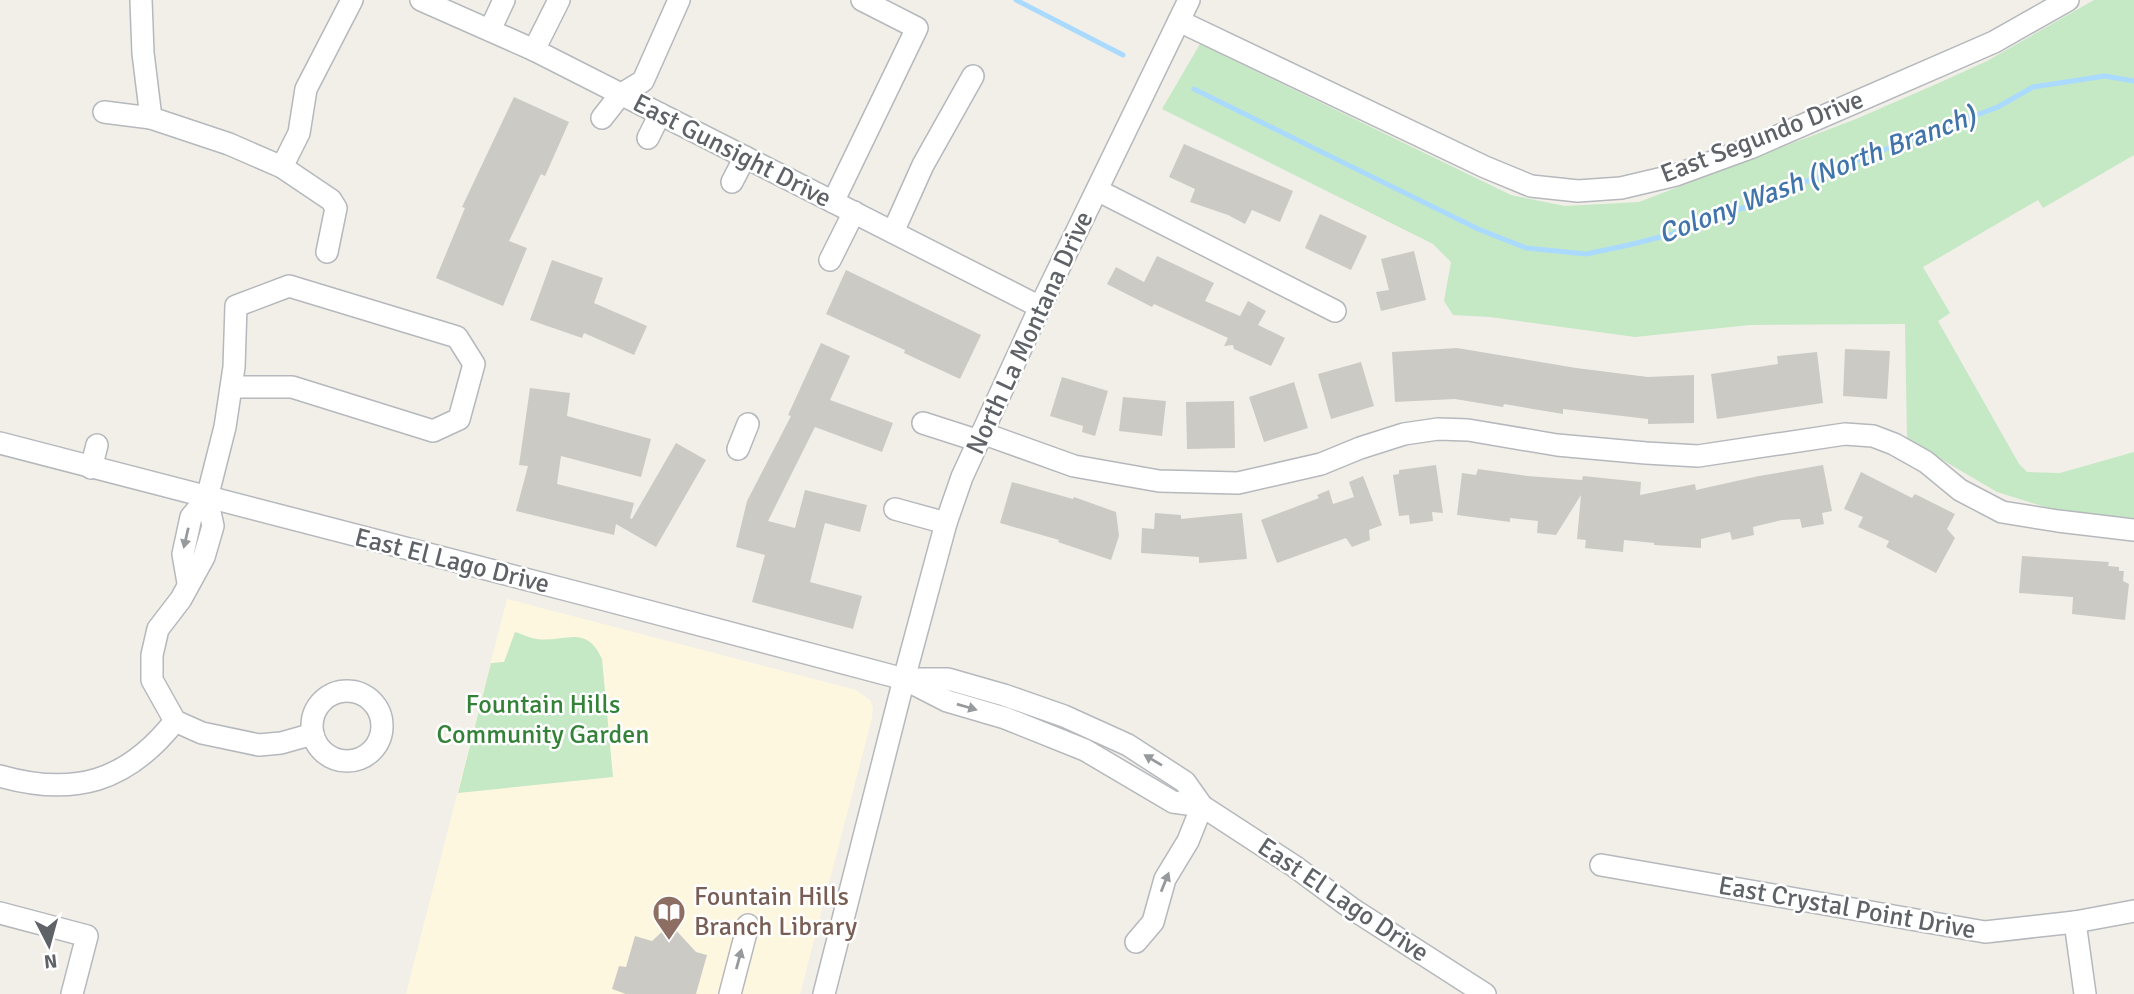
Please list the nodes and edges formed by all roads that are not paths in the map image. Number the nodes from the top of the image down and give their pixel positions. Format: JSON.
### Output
{"nodes":[{"id":1,"x":141,"y":0,"type":"edge"},
{"id":2,"x":352,"y":0,"type":"edge"},
{"id":3,"x":421,"y":0,"type":"edge"},
{"id":4,"x":504,"y":0,"type":"edge"},
{"id":5,"x":559,"y":0,"type":"edge"},
{"id":6,"x":679,"y":0,"type":"edge"},
{"id":7,"x":862,"y":0,"type":"edge"},
{"id":8,"x":1189,"y":0,"type":"edge"},
{"id":9,"x":2068,"y":0,"type":"edge"},
{"id":10,"x":1179,"y":21,"type":"junction"},
{"id":11,"x":489,"y":30,"type":"junction"},
{"id":12,"x":534,"y":50,"type":"junction"},
{"id":13,"x":973,"y":76,"type":"dead end"},
{"id":14,"x":620,"y":95,"type":"junction"},
{"id":15,"x":104,"y":112,"type":"dead end"},
{"id":16,"x":660,"y":114,"type":"junction"},
{"id":17,"x":151,"y":118,"type":"junction"},
{"id":18,"x":602,"y":118,"type":"dead end"},
{"id":19,"x":648,"y":138,"type":"dead end"},
{"id":20,"x":745,"y":157,"type":"junction"},
{"id":21,"x":282,"y":167,"type":"junction"},
{"id":22,"x":732,"y":182,"type":"dead end"},
{"id":23,"x":1097,"y":190,"type":"junction"},
{"id":24,"x":833,"y":202,"type":"junction"},
{"id":25,"x":854,"y":212,"type":"junction"},
{"id":26,"x":893,"y":232,"type":"junction"},
{"id":27,"x":327,"y":252,"type":"dead end"},
{"id":28,"x":830,"y":260,"type":"dead end"},
{"id":29,"x":1041,"y":307,"type":"junction"},
{"id":30,"x":1335,"y":311,"type":"dead end"},
{"id":31,"x":231,"y":387,"type":"junction"},
{"id":32,"x":748,"y":424,"type":"dead end"},
{"id":33,"x":923,"y":424,"type":"dead end"},
{"id":34,"x":981,"y":437,"type":"junction"},
{"id":35,"x":0,"y":443,"type":"edge"},
{"id":36,"x":97,"y":445,"type":"dead end"},
{"id":37,"x":738,"y":449,"type":"dead end"},
{"id":38,"x":91,"y":468,"type":"junction"},
{"id":39,"x":207,"y":498,"type":"junction"},
{"id":40,"x":895,"y":509,"type":"dead end"},
{"id":41,"x":947,"y":523,"type":"junction"},
{"id":42,"x":2134,"y":530,"type":"edge"},
{"id":43,"x":904,"y":679,"type":"junction"},
{"id":44,"x":175,"y":721,"type":"junction"},
{"id":45,"x":313,"y":734,"type":"dead end"},
{"id":46,"x":0,"y":776,"type":"edge"},
{"id":47,"x":1202,"y":806,"type":"junction"},
{"id":48,"x":1601,"y":865,"type":"dead end"},
{"id":49,"x":2134,"y":911,"type":"edge"},
{"id":50,"x":0,"y":913,"type":"edge"},
{"id":51,"x":2075,"y":922,"type":"junction"},
{"id":52,"x":748,"y":925,"type":"dead end"},
{"id":53,"x":1136,"y":942,"type":"dead end"},
{"id":54,"x":72,"y":994,"type":"edge"},
{"id":55,"x":730,"y":994,"type":"edge"},
{"id":56,"x":824,"y":994,"type":"edge"},
{"id":57,"x":1483,"y":994,"type":"edge"},
{"id":58,"x":2085,"y":994,"type":"edge"}],
"edges":[{"from":1,"to":17,"type":"street"},
{"from":2,"to":21,"type":"street"},
{"from":3,"to":11,"type":"street","name":"East Gunsight Drive"},
{"from":4,"to":11,"type":"street"},
{"from":5,"to":12,"type":"street"},
{"from":6,"to":14,"type":"street"},
{"from":7,"to":24,"type":"street"},
{"from":8,"to":10,"type":"street","name":"North La Montana Drive"},
{"from":9,"to":10,"type":"street","name":"East Segundo Drive"},
{"from":10,"to":23,"type":"street","name":"North La Montana Drive"},
{"from":11,"to":12,"type":"street","name":"East Gunsight Drive"},
{"from":12,"to":14,"type":"street","name":"East Gunsight Drive"},
{"from":13,"to":26,"type":"street"},
{"from":14,"to":16,"type":"street","name":"East Gunsight Drive"},
{"from":14,"to":18,"type":"street"},
{"from":15,"to":17,"type":"street"},
{"from":16,"to":19,"type":"street"},
{"from":16,"to":20,"type":"street","name":"East Gunsight Drive"},
{"from":17,"to":21,"type":"street"},
{"from":20,"to":22,"type":"street"},
{"from":20,"to":24,"type":"street","name":"East Gunsight Drive"},
{"from":21,"to":27,"type":"street"},
{"from":23,"to":29,"type":"street","name":"North La Montana Drive"},
{"from":23,"to":30,"type":"street"},
{"from":24,"to":25,"type":"street","name":"East Gunsight Drive"},
{"from":25,"to":26,"type":"street","name":"East Gunsight Drive"},
{"from":25,"to":28,"type":"street"},
{"from":26,"to":29,"type":"street","name":"East Gunsight Drive"},
{"from":29,"to":34,"type":"street","name":"North La Montana Drive"},
{"from":31,"to":31,"type":"street"},
{"from":31,"to":39,"type":"street"},
{"from":32,"to":37,"type":"street"},
{"from":33,"to":34,"type":"street"},
{"from":34,"to":41,"type":"street","name":"North La Montana Drive"},
{"from":34,"to":42,"type":"street"},
{"from":35,"to":38,"type":"street","name":"East El Lago Drive"},
{"from":36,"to":38,"type":"street"},
{"from":38,"to":39,"type":"street","name":"East El Lago Drive"},
{"from":39,"to":43,"type":"street","name":"East El Lago Drive"},
{"from":39,"to":44,"type":"street"},
{"from":40,"to":41,"type":"street"},
{"from":41,"to":43,"type":"street","name":"North La Montana Drive"},
{"from":43,"to":47,"type":"street","name":"East El Lago Drive"},
{"from":43,"to":56,"type":"street"},
{"from":44,"to":45,"type":"street"},
{"from":44,"to":46,"type":"street"},
{"from":53,"to":47,"type":"street","one_way":true},
{"from":47,"to":57,"type":"street","name":"East El Lago Drive"},
{"from":48,"to":51,"type":"street","name":"East Crystal Point Drive"},
{"from":49,"to":51,"type":"street","name":"East Crystal Point Drive"},
{"from":50,"to":54,"type":"street"},
{"from":51,"to":58,"type":"street"},
{"from":55,"to":52,"type":"street","one_way":true}]}
